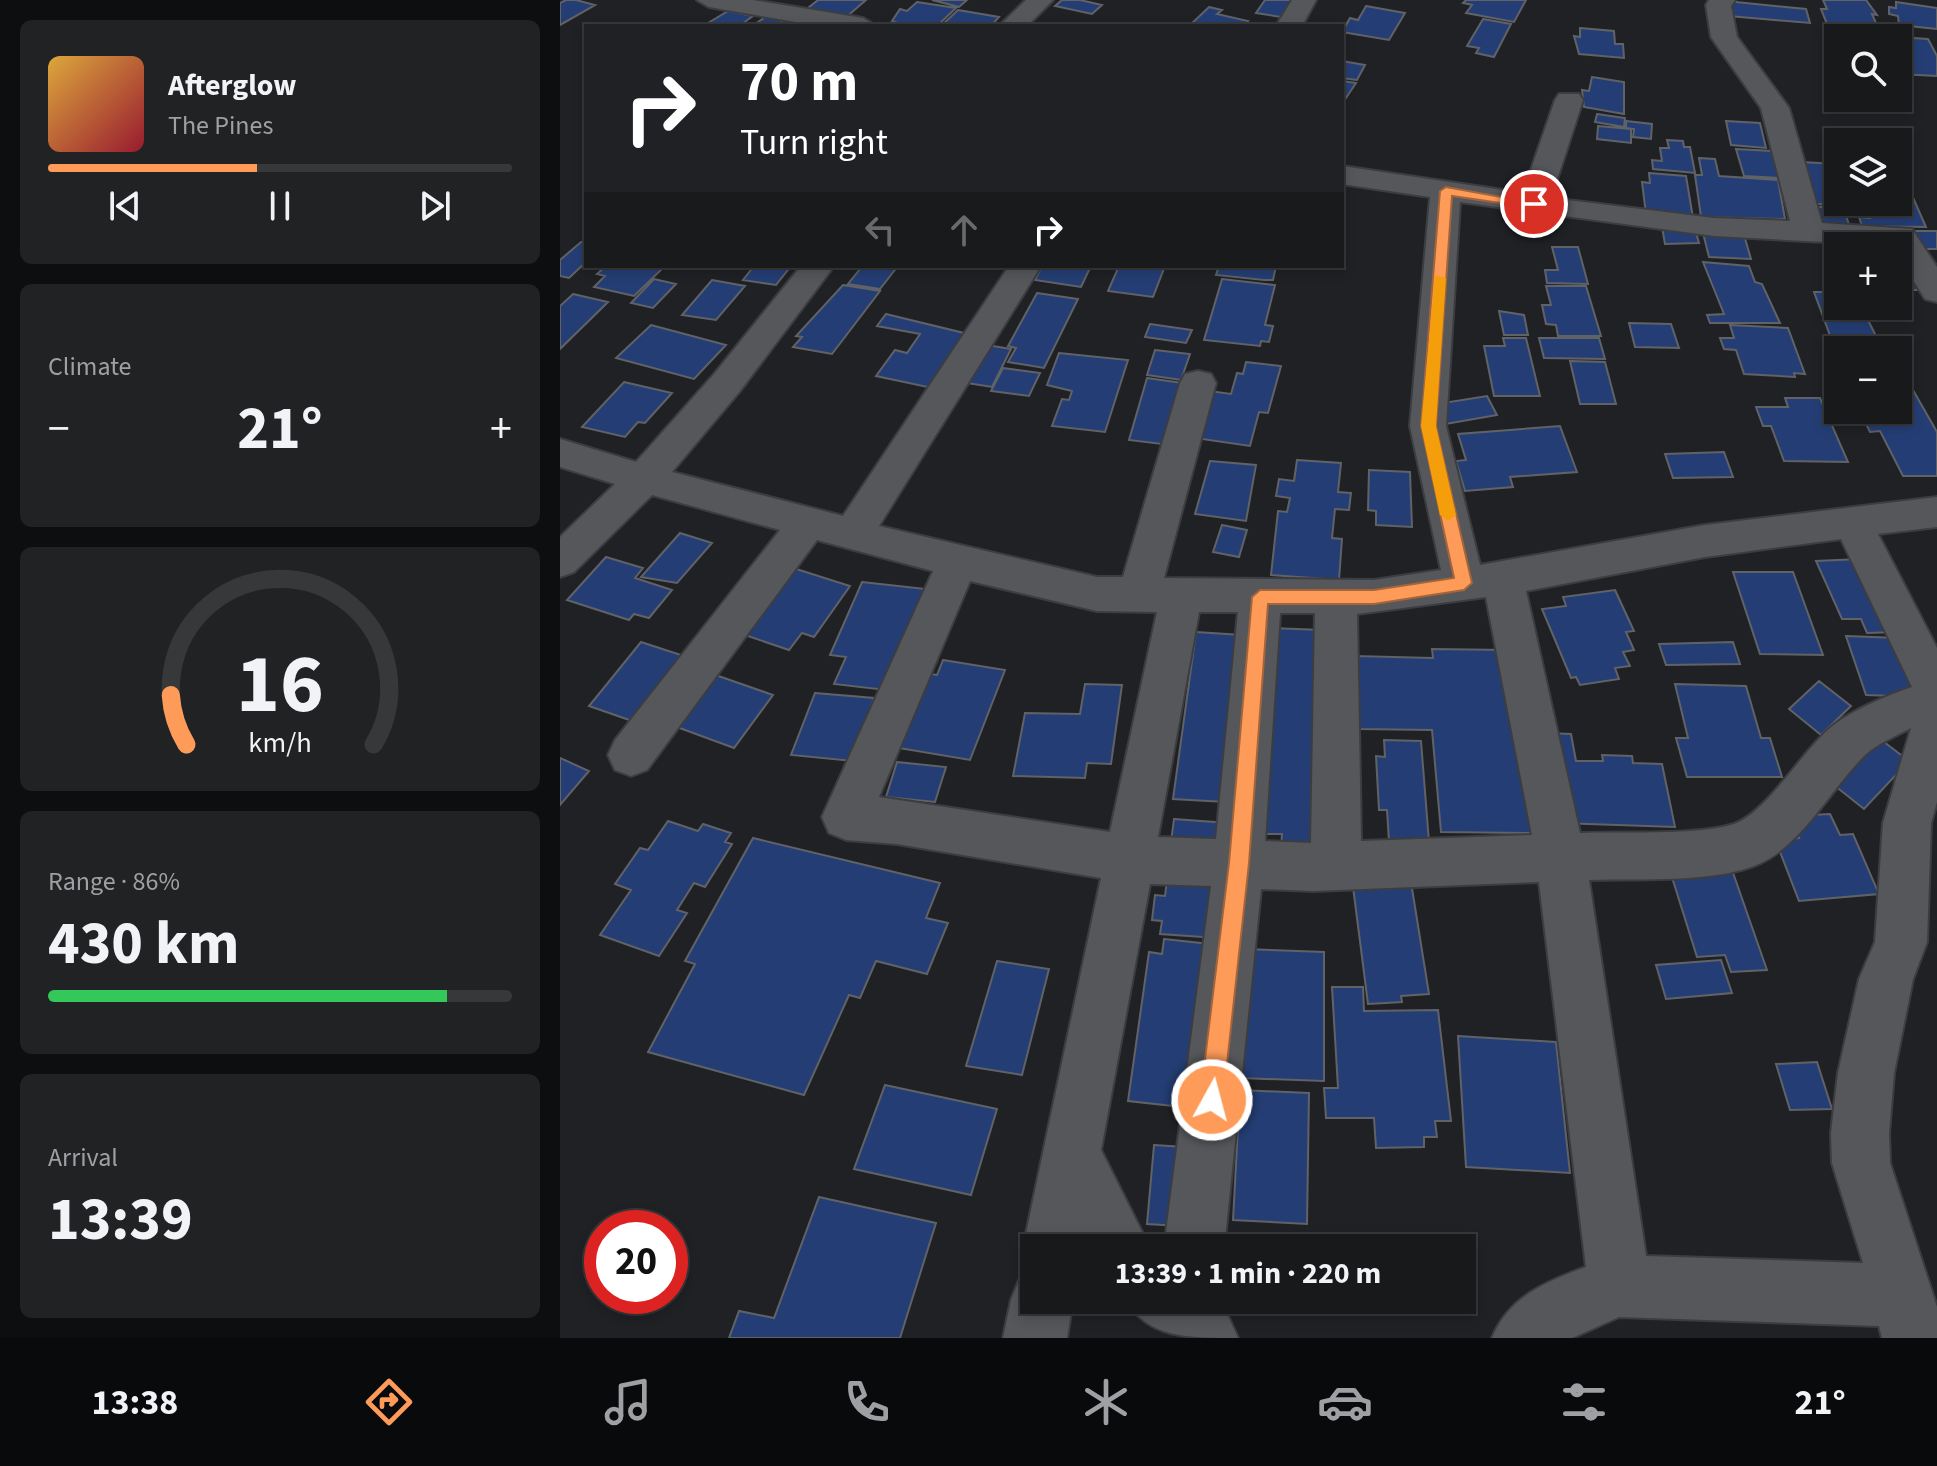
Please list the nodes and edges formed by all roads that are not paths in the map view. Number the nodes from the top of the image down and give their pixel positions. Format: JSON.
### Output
{"nodes":[{"id":1,"x":709,"y":0,"type":"edge"},
{"id":2,"x":1041,"y":0,"type":"edge"},
{"id":3,"x":1304,"y":0,"type":"edge"},
{"id":4,"x":1723,"y":0,"type":"edge"},
{"id":5,"x":851,"y":24,"type":"edge"},
{"id":6,"x":1014,"y":24,"type":"edge"},
{"id":7,"x":1290,"y":24,"type":"edge"},
{"id":8,"x":1569,"y":100,"type":"dead end"},
{"id":9,"x":1344,"y":175,"type":"edge"},
{"id":10,"x":1446,"y":191,"type":"junction"},
{"id":11,"x":1534,"y":204,"type":"junction"},
{"id":12,"x":1808,"y":229,"type":"junction"},
{"id":13,"x":816,"y":268,"type":"edge"},
{"id":14,"x":1024,"y":268,"type":"edge"},
{"id":15,"x":1937,"y":292,"type":"edge"},
{"id":16,"x":1198,"y":383,"type":"dead end"},
{"id":17,"x":560,"y":453,"type":"edge"},
{"id":18,"x":641,"y":478,"type":"junction"},
{"id":19,"x":1937,"y":512,"type":"edge"},
{"id":20,"x":809,"y":521,"type":"junction"},
{"id":21,"x":1852,"y":522,"type":"junction"},
{"id":22,"x":853,"y":534,"type":"junction"},
{"id":23,"x":560,"y":561,"type":"edge"},
{"id":24,"x":958,"y":562,"type":"junction"},
{"id":25,"x":1483,"y":580,"type":"junction"},
{"id":26,"x":1160,"y":596,"type":"junction"},
{"id":27,"x":1260,"y":597,"type":"junction"},
{"id":28,"x":1336,"y":597,"type":"junction"},
{"id":29,"x":1937,"y":692,"type":"edge"},
{"id":30,"x":1937,"y":699,"type":"edge"},
{"id":31,"x":1937,"y":718,"type":"edge"},
{"id":32,"x":631,"y":755,"type":"dead end"},
{"id":33,"x":1561,"y":857,"type":"junction"},
{"id":34,"x":1129,"y":859,"type":"junction"},
{"id":35,"x":1239,"y":863,"type":"junction"},
{"id":36,"x":1336,"y":865,"type":"junction"},
{"id":37,"x":1071,"y":1152,"type":"junction"},
{"id":38,"x":1056,"y":1234,"type":"edge"},
{"id":39,"x":1113,"y":1234,"type":"edge"},
{"id":40,"x":1196,"y":1234,"type":"edge"},
{"id":41,"x":1619,"y":1286,"type":"junction"},
{"id":42,"x":1039,"y":1314,"type":"edge"},
{"id":43,"x":1909,"y":1317,"type":"edge"},
{"id":44,"x":1035,"y":1338,"type":"edge"},
{"id":45,"x":1524,"y":1338,"type":"edge"}],
"edges":[{"from":1,"to":5,"type":"street"},
{"from":2,"to":6,"type":"street"},
{"from":3,"to":7,"type":"street"},
{"from":4,"to":12,"type":"street"},
{"from":8,"to":11,"type":"street"},
{"from":9,"to":10,"type":"street"},
{"from":10,"to":11,"type":"street"},
{"from":10,"to":25,"type":"street"},
{"from":11,"to":12,"type":"street"},
{"from":12,"to":15,"type":"street"},
{"from":13,"to":18,"type":"street"},
{"from":14,"to":22,"type":"street"},
{"from":16,"to":26,"type":"street"},
{"from":17,"to":18,"type":"street"},
{"from":18,"to":20,"type":"street"},
{"from":18,"to":23,"type":"street"},
{"from":19,"to":21,"type":"street"},
{"from":20,"to":22,"type":"street"},
{"from":20,"to":32,"type":"street"},
{"from":21,"to":25,"type":"street"},
{"from":21,"to":29,"type":"street"},
{"from":22,"to":24,"type":"street"},
{"from":24,"to":26,"type":"street"},
{"from":24,"to":34,"type":"street"},
{"from":25,"to":28,"type":"street"},
{"from":25,"to":33,"type":"street"},
{"from":26,"to":27,"type":"street"},
{"from":26,"to":34,"type":"street"},
{"from":27,"to":28,"type":"street"},
{"from":27,"to":35,"type":"street"},
{"from":28,"to":36,"type":"street"},
{"from":30,"to":33,"type":"street"},
{"from":31,"to":43,"type":"street"},
{"from":33,"to":36,"type":"street"},
{"from":33,"to":41,"type":"street"},
{"from":34,"to":35,"type":"street"},
{"from":34,"to":37,"type":"street"},
{"from":35,"to":36,"type":"street"},
{"from":35,"to":40,"type":"street"},
{"from":37,"to":38,"type":"street"},
{"from":37,"to":39,"type":"street"},
{"from":41,"to":43,"type":"street"},
{"from":41,"to":45,"type":"street"},
{"from":42,"to":44,"type":"street"}]}
